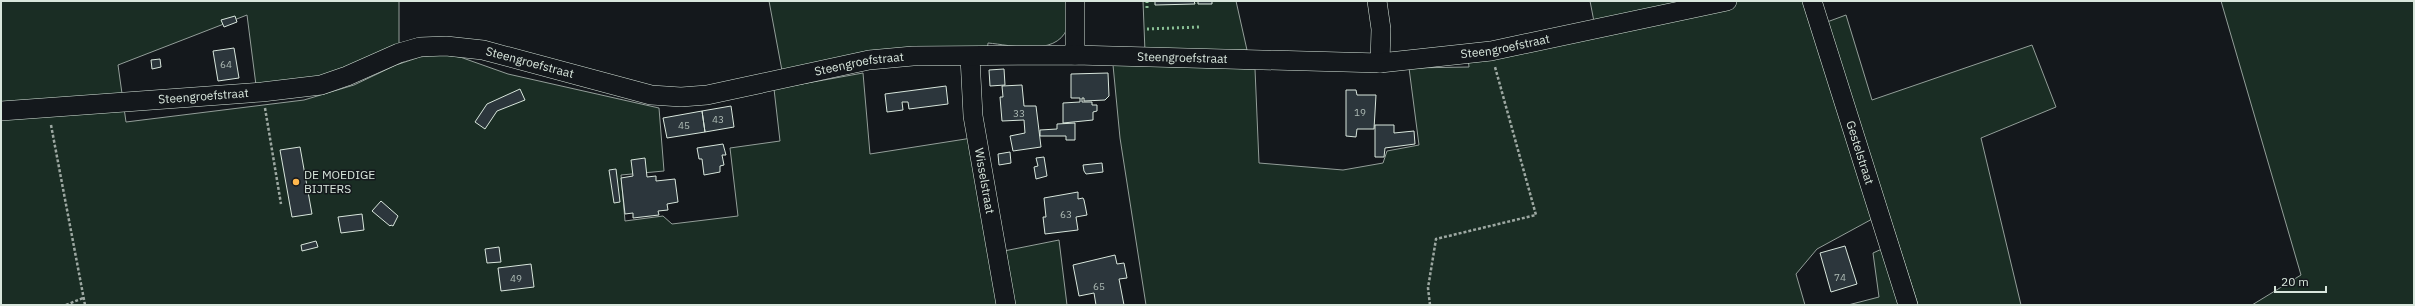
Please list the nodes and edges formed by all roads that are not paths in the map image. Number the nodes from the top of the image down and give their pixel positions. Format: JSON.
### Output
{"nodes":[{"id":1,"x":1074,"y":1,"type":"edge"},
{"id":2,"x":1377,"y":1,"type":"edge"},
{"id":3,"x":1727,"y":1,"type":"edge"},
{"id":4,"x":1812,"y":1,"type":"edge"},
{"id":5,"x":1074,"y":55,"type":"junction"},
{"id":6,"x":970,"y":57,"type":"junction"},
{"id":7,"x":1380,"y":63,"type":"junction"},
{"id":8,"x":1,"y":111,"type":"edge"},
{"id":9,"x":1006,"y":305,"type":"edge"},
{"id":10,"x":1908,"y":305,"type":"edge"}],
"edges":[{"from":1,"to":5,"type":"street"},
{"from":2,"to":7,"type":"street"},
{"from":3,"to":7,"type":"street","name":"Steengroefstraat"},
{"from":4,"to":10,"type":"street","name":"Gestelstraat"},
{"from":5,"to":6,"type":"street","name":"Steengroefstraat"},
{"from":5,"to":7,"type":"street","name":"Steengroefstraat"},
{"from":6,"to":8,"type":"street","name":"Steengroefstraat"},
{"from":6,"to":9,"type":"street","name":"Wisselstraat"}]}
